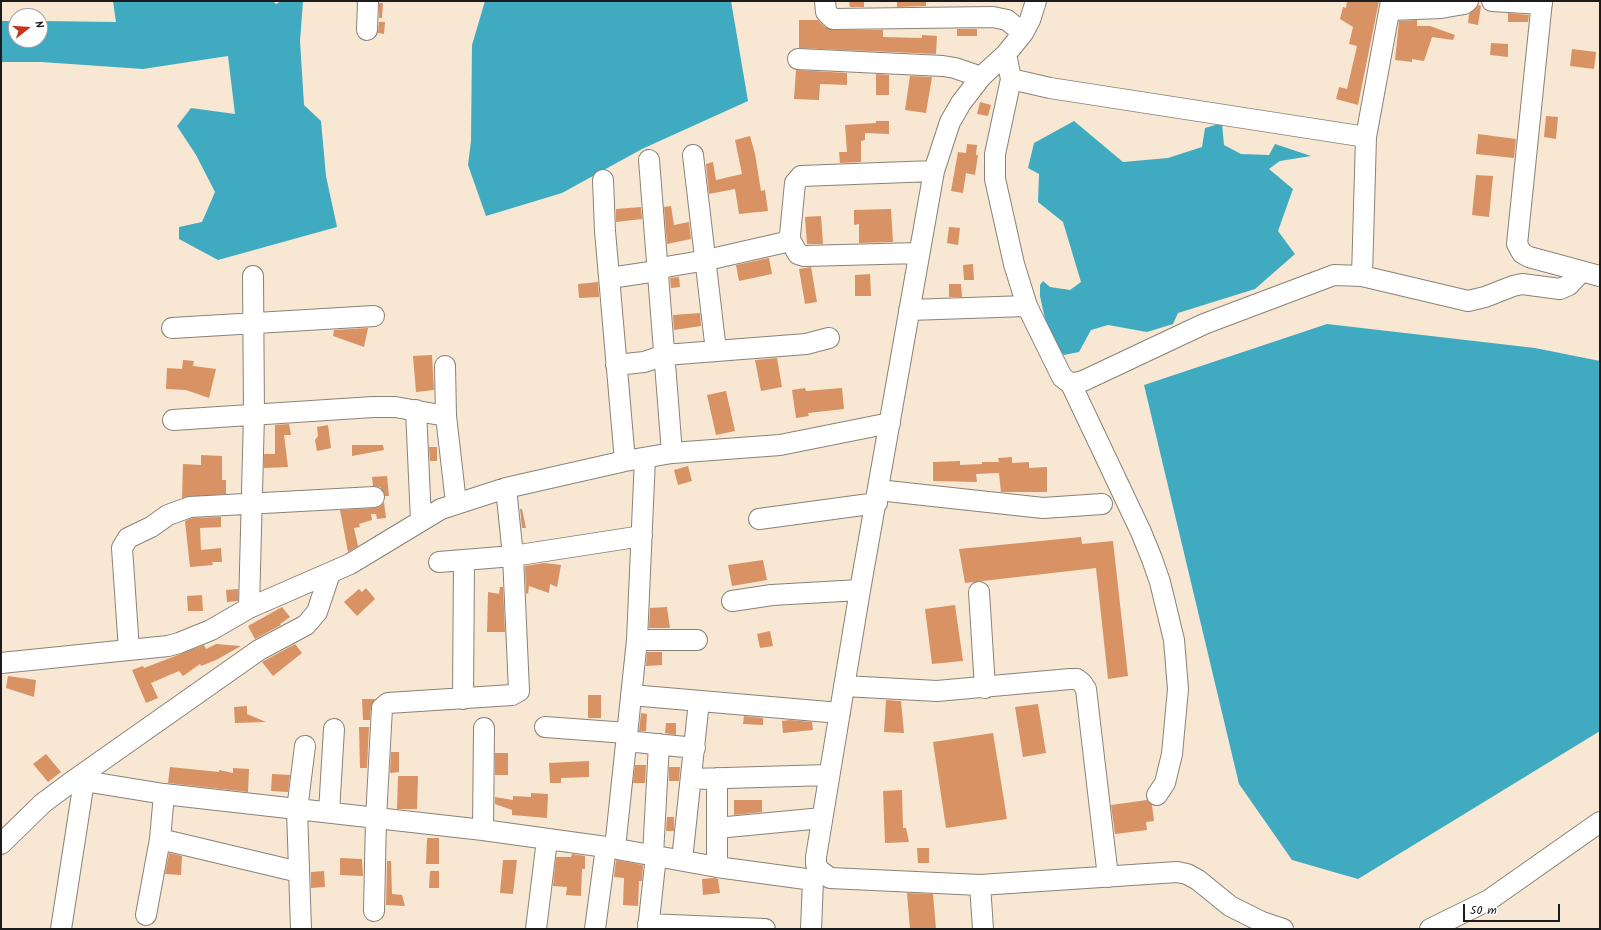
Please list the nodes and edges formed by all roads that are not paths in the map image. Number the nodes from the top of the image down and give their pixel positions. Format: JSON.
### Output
{"nodes":[{"id":1,"x":368,"y":1,"type":"edge"},
{"id":2,"x":825,"y":1,"type":"edge"},
{"id":3,"x":1036,"y":1,"type":"edge"},
{"id":4,"x":1468,"y":1,"type":"edge"},
{"id":5,"x":1492,"y":1,"type":"edge"},
{"id":6,"x":1542,"y":3,"type":"edge"},
{"id":7,"x":1391,"y":5,"type":"edge"},
{"id":8,"x":948,"y":9,"type":"edge"},
{"id":9,"x":367,"y":30,"type":"dead end"},
{"id":10,"x":1023,"y":33,"type":"junction"},
{"id":11,"x":1006,"y":54,"type":"junction"},
{"id":12,"x":798,"y":59,"type":"dead end"},
{"id":13,"x":981,"y":78,"type":"junction"},
{"id":14,"x":1011,"y":79,"type":"junction"},
{"id":15,"x":1366,"y":137,"type":"junction"},
{"id":16,"x":693,"y":156,"type":"dead end"},
{"id":17,"x":648,"y":160,"type":"dead end"},
{"id":18,"x":934,"y":171,"type":"junction"},
{"id":19,"x":603,"y":180,"type":"dead end"},
{"id":20,"x":789,"y":238,"type":"junction"},
{"id":21,"x":919,"y":253,"type":"junction"},
{"id":22,"x":707,"y":260,"type":"junction"},
{"id":23,"x":657,"y":271,"type":"junction"},
{"id":24,"x":1591,"y":274,"type":"edge"},
{"id":25,"x":253,"y":276,"type":"dead end"},
{"id":26,"x":1362,"y":276,"type":"junction"},
{"id":27,"x":610,"y":278,"type":"junction"},
{"id":28,"x":1027,"y":306,"type":"junction"},
{"id":29,"x":909,"y":310,"type":"junction"},
{"id":30,"x":374,"y":316,"type":"dead end"},
{"id":31,"x":253,"y":323,"type":"junction"},
{"id":32,"x":172,"y":328,"type":"dead end"},
{"id":33,"x":829,"y":338,"type":"dead end"},
{"id":34,"x":716,"y":351,"type":"junction"},
{"id":35,"x":665,"y":354,"type":"junction"},
{"id":36,"x":444,"y":366,"type":"dead end"},
{"id":37,"x":616,"y":366,"type":"junction"},
{"id":38,"x":1071,"y":384,"type":"junction"},
{"id":39,"x":416,"y":410,"type":"junction"},
{"id":40,"x":254,"y":415,"type":"junction"},
{"id":41,"x":446,"y":416,"type":"junction"},
{"id":42,"x":173,"y":420,"type":"dead end"},
{"id":43,"x":890,"y":423,"type":"junction"},
{"id":44,"x":672,"y":454,"type":"junction"},
{"id":45,"x":645,"y":458,"type":"junction"},
{"id":46,"x":625,"y":461,"type":"junction"},
{"id":47,"x":506,"y":488,"type":"junction"},
{"id":48,"x":374,"y":497,"type":"dead end"},
{"id":49,"x":877,"y":497,"type":"junction"},
{"id":50,"x":456,"y":503,"type":"junction"},
{"id":51,"x":252,"y":504,"type":"junction"},
{"id":52,"x":1102,"y":504,"type":"dead end"},
{"id":53,"x":759,"y":519,"type":"dead end"},
{"id":54,"x":421,"y":521,"type":"junction"},
{"id":55,"x":642,"y":536,"type":"junction"},
{"id":56,"x":513,"y":556,"type":"junction"},
{"id":57,"x":464,"y":560,"type":"junction"},
{"id":58,"x":439,"y":562,"type":"dead end"},
{"id":59,"x":330,"y":573,"type":"junction"},
{"id":60,"x":860,"y":590,"type":"junction"},
{"id":61,"x":979,"y":592,"type":"dead end"},
{"id":62,"x":732,"y":601,"type":"dead end"},
{"id":63,"x":249,"y":608,"type":"junction"},
{"id":64,"x":637,"y":640,"type":"junction"},
{"id":65,"x":697,"y":640,"type":"dead end"},
{"id":66,"x":129,"y":650,"type":"junction"},
{"id":67,"x":1,"y":663,"type":"edge"},
{"id":68,"x":844,"y":686,"type":"junction"},
{"id":69,"x":985,"y":688,"type":"junction"},
{"id":70,"x":631,"y":695,"type":"junction"},
{"id":71,"x":463,"y":699,"type":"junction"},
{"id":72,"x":699,"y":701,"type":"junction"},
{"id":73,"x":840,"y":713,"type":"junction"},
{"id":74,"x":545,"y":727,"type":"dead end"},
{"id":75,"x":484,"y":728,"type":"dead end"},
{"id":76,"x":334,"y":730,"type":"dead end"},
{"id":77,"x":626,"y":737,"type":"junction"},
{"id":78,"x":659,"y":744,"type":"junction"},
{"id":79,"x":305,"y":746,"type":"dead end"},
{"id":80,"x":695,"y":748,"type":"junction"},
{"id":81,"x":829,"y":775,"type":"junction"},
{"id":82,"x":717,"y":778,"type":"junction"},
{"id":83,"x":691,"y":779,"type":"junction"},
{"id":84,"x":77,"y":782,"type":"junction"},
{"id":85,"x":164,"y":794,"type":"junction"},
{"id":86,"x":1157,"y":796,"type":"dead end"},
{"id":87,"x":297,"y":810,"type":"junction"},
{"id":88,"x":329,"y":812,"type":"junction"},
{"id":89,"x":376,"y":818,"type":"junction"},
{"id":90,"x":822,"y":818,"type":"junction"},
{"id":91,"x":1600,"y":822,"type":"edge"},
{"id":92,"x":717,"y":828,"type":"junction"},
{"id":93,"x":483,"y":830,"type":"junction"},
{"id":94,"x":160,"y":838,"type":"junction"},
{"id":95,"x":547,"y":840,"type":"junction"},
{"id":96,"x":1,"y":844,"type":"edge"},
{"id":97,"x":611,"y":847,"type":"junction"},
{"id":98,"x":654,"y":855,"type":"junction"},
{"id":99,"x":682,"y":860,"type":"junction"},
{"id":100,"x":718,"y":867,"type":"junction"},
{"id":101,"x":300,"y":872,"type":"junction"},
{"id":102,"x":816,"y":875,"type":"junction"},
{"id":103,"x":1108,"y":877,"type":"junction"},
{"id":104,"x":980,"y":886,"type":"junction"},
{"id":105,"x":374,"y":911,"type":"dead end"},
{"id":106,"x":146,"y":915,"type":"dead end"},
{"id":107,"x":1260,"y":926,"type":"edge"},
{"id":108,"x":648,"y":927,"type":"edge"},
{"id":109,"x":61,"y":929,"type":"edge"},
{"id":110,"x":301,"y":929,"type":"edge"},
{"id":111,"x":536,"y":929,"type":"edge"},
{"id":112,"x":595,"y":929,"type":"edge"},
{"id":113,"x":765,"y":929,"type":"edge"},
{"id":114,"x":811,"y":929,"type":"edge"},
{"id":115,"x":983,"y":929,"type":"edge"},
{"id":116,"x":1283,"y":929,"type":"edge"},
{"id":117,"x":1430,"y":929,"type":"edge"}],
"edges":[{"from":1,"to":9,"type":"street"},
{"from":2,"to":8,"type":"street"},
{"from":3,"to":10,"type":"street"},
{"from":4,"to":7,"type":"street"},
{"from":5,"to":6,"type":"street"},
{"from":6,"to":24,"type":"street"},
{"from":7,"to":15,"type":"street"},
{"from":8,"to":10,"type":"street"},
{"from":10,"to":11,"type":"street"},
{"from":11,"to":13,"type":"street"},
{"from":11,"to":14,"type":"street"},
{"from":12,"to":13,"type":"street"},
{"from":13,"to":18,"type":"street"},
{"from":14,"to":15,"type":"street"},
{"from":14,"to":28,"type":"street"},
{"from":15,"to":26,"type":"street"},
{"from":16,"to":22,"type":"street"},
{"from":17,"to":23,"type":"street"},
{"from":18,"to":20,"type":"street"},
{"from":18,"to":21,"type":"street"},
{"from":19,"to":27,"type":"street"},
{"from":20,"to":21,"type":"street"},
{"from":20,"to":22,"type":"street"},
{"from":21,"to":29,"type":"street"},
{"from":22,"to":23,"type":"street"},
{"from":22,"to":34,"type":"street"},
{"from":23,"to":27,"type":"street"},
{"from":23,"to":35,"type":"street"},
{"from":24,"to":26,"type":"street"},
{"from":25,"to":31,"type":"street"},
{"from":26,"to":38,"type":"street"},
{"from":27,"to":37,"type":"street"},
{"from":28,"to":29,"type":"street"},
{"from":28,"to":38,"type":"street"},
{"from":29,"to":43,"type":"street"},
{"from":30,"to":31,"type":"street"},
{"from":31,"to":32,"type":"street"},
{"from":31,"to":40,"type":"street"},
{"from":33,"to":34,"type":"street"},
{"from":34,"to":35,"type":"street"},
{"from":35,"to":37,"type":"street"},
{"from":35,"to":44,"type":"street"},
{"from":36,"to":41,"type":"street"},
{"from":37,"to":46,"type":"street"},
{"from":38,"to":86,"type":"street"},
{"from":39,"to":40,"type":"street"},
{"from":39,"to":41,"type":"street"},
{"from":39,"to":54,"type":"street"},
{"from":40,"to":42,"type":"street"},
{"from":40,"to":51,"type":"street"},
{"from":41,"to":50,"type":"street"},
{"from":43,"to":44,"type":"street"},
{"from":43,"to":49,"type":"street"},
{"from":44,"to":45,"type":"street"},
{"from":45,"to":46,"type":"street"},
{"from":45,"to":55,"type":"street"},
{"from":46,"to":47,"type":"street"},
{"from":47,"to":50,"type":"street"},
{"from":47,"to":56,"type":"street"},
{"from":48,"to":51,"type":"street"},
{"from":49,"to":52,"type":"street"},
{"from":49,"to":53,"type":"street"},
{"from":49,"to":60,"type":"street"},
{"from":50,"to":54,"type":"street"},
{"from":51,"to":63,"type":"street"},
{"from":51,"to":66,"type":"street"},
{"from":54,"to":59,"type":"street"},
{"from":55,"to":56,"type":"street"},
{"from":55,"to":64,"type":"street"},
{"from":56,"to":57,"type":"street"},
{"from":56,"to":71,"type":"street"},
{"from":57,"to":58,"type":"street"},
{"from":57,"to":71,"type":"street"},
{"from":59,"to":63,"type":"street"},
{"from":59,"to":84,"type":"street"},
{"from":60,"to":62,"type":"street"},
{"from":60,"to":68,"type":"street"},
{"from":61,"to":69,"type":"street"},
{"from":63,"to":66,"type":"street"},
{"from":64,"to":65,"type":"street"},
{"from":64,"to":70,"type":"street"},
{"from":66,"to":67,"type":"street"},
{"from":68,"to":69,"type":"street"},
{"from":68,"to":73,"type":"street"},
{"from":69,"to":103,"type":"street"},
{"from":70,"to":72,"type":"street"},
{"from":70,"to":77,"type":"street"},
{"from":71,"to":89,"type":"street"},
{"from":72,"to":73,"type":"street"},
{"from":72,"to":80,"type":"street"},
{"from":73,"to":81,"type":"street"},
{"from":74,"to":77,"type":"street"},
{"from":75,"to":93,"type":"street"},
{"from":76,"to":88,"type":"street"},
{"from":77,"to":78,"type":"street"},
{"from":77,"to":97,"type":"street"},
{"from":78,"to":80,"type":"street"},
{"from":78,"to":98,"type":"street"},
{"from":79,"to":87,"type":"street"},
{"from":80,"to":83,"type":"street"},
{"from":81,"to":82,"type":"street"},
{"from":81,"to":90,"type":"street"},
{"from":82,"to":83,"type":"street"},
{"from":82,"to":92,"type":"street"},
{"from":83,"to":99,"type":"street"},
{"from":84,"to":85,"type":"street"},
{"from":84,"to":96,"type":"street"},
{"from":84,"to":109,"type":"street"},
{"from":85,"to":87,"type":"street"},
{"from":85,"to":94,"type":"street"},
{"from":87,"to":88,"type":"street"},
{"from":87,"to":101,"type":"street"},
{"from":88,"to":89,"type":"street"},
{"from":89,"to":93,"type":"street"},
{"from":89,"to":105,"type":"street"},
{"from":90,"to":92,"type":"street"},
{"from":90,"to":102,"type":"street"},
{"from":91,"to":117,"type":"street"},
{"from":92,"to":100,"type":"street"},
{"from":93,"to":95,"type":"street"},
{"from":94,"to":101,"type":"street"},
{"from":94,"to":106,"type":"street"},
{"from":95,"to":97,"type":"street"},
{"from":95,"to":111,"type":"street"},
{"from":97,"to":98,"type":"street"},
{"from":97,"to":112,"type":"street"},
{"from":98,"to":99,"type":"street"},
{"from":98,"to":108,"type":"street"},
{"from":99,"to":100,"type":"street"},
{"from":100,"to":102,"type":"street"},
{"from":101,"to":110,"type":"street"},
{"from":102,"to":104,"type":"street"},
{"from":102,"to":114,"type":"street"},
{"from":103,"to":104,"type":"street"},
{"from":103,"to":107,"type":"street"},
{"from":104,"to":115,"type":"street"},
{"from":107,"to":116,"type":"street"},
{"from":108,"to":113,"type":"street"}]}
